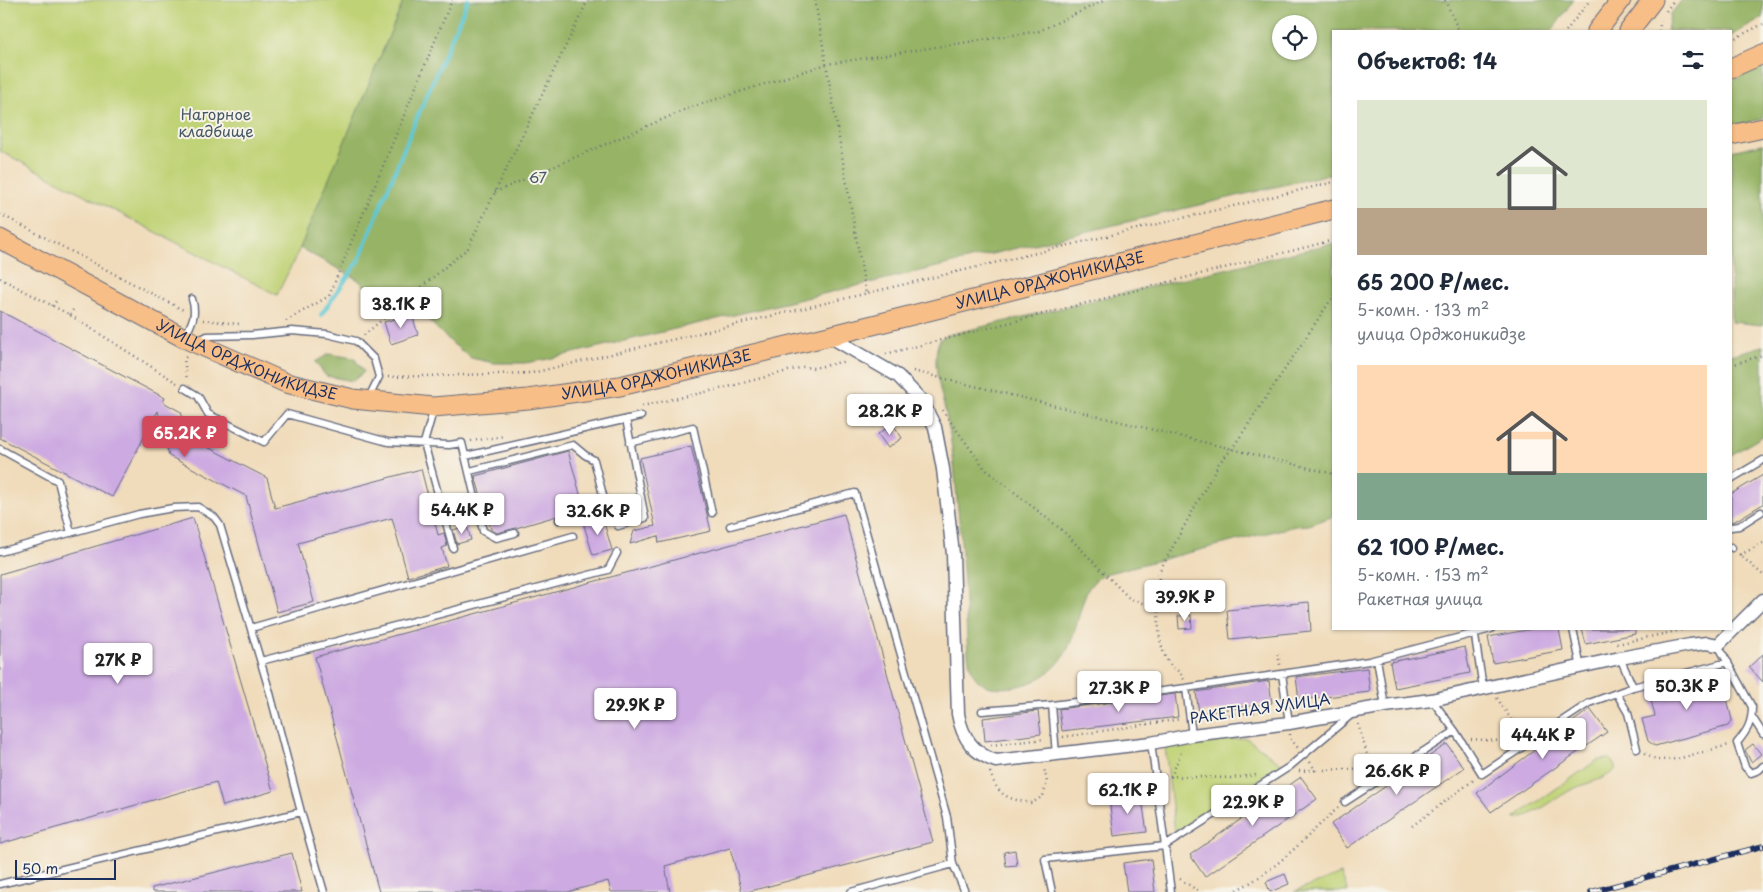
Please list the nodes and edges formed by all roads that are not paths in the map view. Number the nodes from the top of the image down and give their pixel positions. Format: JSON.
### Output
{"nodes":[{"id":1,"x":1621,"y":0,"type":"edge"},
{"id":2,"x":1651,"y":2,"type":"edge"},
{"id":3,"x":1598,"y":30,"type":"edge"},
{"id":4,"x":1630,"y":30,"type":"edge"},
{"id":5,"x":1648,"y":30,"type":"edge"},
{"id":6,"x":1763,"y":54,"type":"edge"},
{"id":7,"x":1732,"y":68,"type":"edge"},
{"id":8,"x":1763,"y":128,"type":"edge"},
{"id":9,"x":1732,"y":135,"type":"edge"},
{"id":10,"x":1332,"y":210,"type":"edge"},
{"id":11,"x":0,"y":239,"type":"edge"},
{"id":12,"x":192,"y":299,"type":"dead end"},
{"id":13,"x":829,"y":336,"type":"junction"},
{"id":14,"x":189,"y":341,"type":"junction"},
{"id":15,"x":186,"y":388,"type":"road end"},
{"id":16,"x":353,"y":398,"type":"junction"},
{"id":17,"x":433,"y":407,"type":"junction"},
{"id":18,"x":641,"y":416,"type":"dead end"},
{"id":19,"x":626,"y":419,"type":"junction"},
{"id":20,"x":424,"y":442,"type":"junction"},
{"id":21,"x":630,"y":443,"type":"junction"},
{"id":22,"x":0,"y":449,"type":"edge"},
{"id":23,"x":466,"y":456,"type":"junction"},
{"id":24,"x":1763,"y":460,"type":"edge"},
{"id":25,"x":470,"y":471,"type":"junction"},
{"id":26,"x":1732,"y":478,"type":"edge"},
{"id":27,"x":1761,"y":512,"type":"dead end"},
{"id":28,"x":712,"y":513,"type":"dead end"},
{"id":29,"x":559,"y":520,"type":"dead end"},
{"id":30,"x":618,"y":526,"type":"dead end"},
{"id":31,"x":730,"y":526,"type":"dead end"},
{"id":32,"x":1732,"y":527,"type":"edge"},
{"id":33,"x":71,"y":533,"type":"junction"},
{"id":34,"x":516,"y":534,"type":"dead end"},
{"id":35,"x":573,"y":536,"type":"dead end"},
{"id":36,"x":453,"y":548,"type":"dead end"},
{"id":37,"x":0,"y":552,"type":"edge"},
{"id":38,"x":618,"y":553,"type":"dead end"},
{"id":39,"x":1763,"y":600,"type":"edge"},
{"id":40,"x":251,"y":628,"type":"junction"},
{"id":41,"x":1573,"y":630,"type":"edge"},
{"id":42,"x":1474,"y":631,"type":"edge"},
{"id":43,"x":1718,"y":645,"type":"junction"},
{"id":44,"x":1620,"y":658,"type":"junction"},
{"id":45,"x":1377,"y":659,"type":"junction"},
{"id":46,"x":261,"y":661,"type":"junction"},
{"id":47,"x":1728,"y":662,"type":"junction"},
{"id":48,"x":1581,"y":668,"type":"junction"},
{"id":49,"x":1282,"y":674,"type":"junction"},
{"id":50,"x":1486,"y":687,"type":"junction"},
{"id":51,"x":1633,"y":687,"type":"junction"},
{"id":52,"x":1186,"y":688,"type":"junction"},
{"id":53,"x":1616,"y":694,"type":"junction"},
{"id":54,"x":1431,"y":700,"type":"junction"},
{"id":55,"x":1052,"y":705,"type":"junction"},
{"id":56,"x":1384,"y":706,"type":"junction"},
{"id":57,"x":982,"y":711,"type":"dead end"},
{"id":58,"x":1355,"y":712,"type":"junction"},
{"id":59,"x":1752,"y":717,"type":"junction"},
{"id":60,"x":1289,"y":723,"type":"junction"},
{"id":61,"x":1455,"y":731,"type":"junction"},
{"id":62,"x":1763,"y":734,"type":"edge"},
{"id":63,"x":1192,"y":735,"type":"junction"},
{"id":64,"x":1151,"y":743,"type":"junction"},
{"id":65,"x":1638,"y":749,"type":"road end"},
{"id":66,"x":1056,"y":755,"type":"junction"},
{"id":67,"x":1763,"y":766,"type":"edge"},
{"id":68,"x":1345,"y":802,"type":"road end"},
{"id":69,"x":301,"y":812,"type":"junction"},
{"id":70,"x":1165,"y":846,"type":"junction"},
{"id":71,"x":952,"y":864,"type":"junction"},
{"id":72,"x":0,"y":884,"type":"edge"},
{"id":73,"x":324,"y":892,"type":"edge"},
{"id":74,"x":851,"y":892,"type":"edge"},
{"id":75,"x":965,"y":892,"type":"edge"},
{"id":76,"x":1052,"y":892,"type":"edge"},
{"id":77,"x":1170,"y":892,"type":"edge"}],
"edges":[{"from":1,"to":3,"type":"main road"},
{"from":2,"to":4,"type":"main road"},
{"from":2,"to":5,"type":"main road"},
{"from":6,"to":7,"type":"main road"},
{"from":8,"to":9,"type":"main road"},
{"from":10,"to":13,"type":"main road","name":"УЛИЦА ОРДЖОНИКИДЗЕ"},
{"from":11,"to":14,"type":"main road","name":"УЛИЦА ОРДЖОНИКИДЗЕ"},
{"from":12,"to":14,"type":"lane"},
{"from":13,"to":17,"type":"main road","name":"УЛИЦА ОРДЖОНИКИДЗЕ"},
{"from":13,"to":66,"type":"street","name":"РАКЕТНАЯ УЛИЦА"},
{"from":14,"to":16,"type":"main road","name":"УЛИЦА ОРДЖОНИКИДЗЕ"},
{"from":14,"to":16,"type":"lane"},
{"from":15,"to":20,"type":"lane"},
{"from":16,"to":17,"type":"main road","name":"УЛИЦА ОРДЖОНИКИДЗЕ"},
{"from":17,"to":20,"type":"lane"},
{"from":18,"to":19,"type":"lane"},
{"from":19,"to":21,"type":"lane"},
{"from":19,"to":23,"type":"lane"},
{"from":20,"to":23,"type":"lane"},
{"from":20,"to":36,"type":"lane"},
{"from":21,"to":28,"type":"lane"},
{"from":21,"to":30,"type":"lane"},
{"from":22,"to":33,"type":"lane"},
{"from":23,"to":25,"type":"lane"},
{"from":24,"to":26,"type":"lane"},
{"from":25,"to":29,"type":"lane"},
{"from":25,"to":34,"type":"lane"},
{"from":27,"to":32,"type":"lane"},
{"from":31,"to":71,"type":"lane"},
{"from":33,"to":37,"type":"lane"},
{"from":33,"to":40,"type":"lane"},
{"from":35,"to":40,"type":"lane"},
{"from":38,"to":46,"type":"lane"},
{"from":39,"to":43,"type":"street"},
{"from":40,"to":46,"type":"lane"},
{"from":41,"to":48,"type":"lane"},
{"from":42,"to":45,"type":"lane"},
{"from":42,"to":50,"type":"lane"},
{"from":43,"to":44,"type":"street","name":"РАКЕТНАЯ УЛИЦА"},
{"from":43,"to":47,"type":"lane"},
{"from":44,"to":48,"type":"street","name":"РАКЕТНАЯ УЛИЦА"},
{"from":44,"to":51,"type":"lane"},
{"from":45,"to":49,"type":"lane"},
{"from":45,"to":56,"type":"lane"},
{"from":46,"to":69,"type":"lane"},
{"from":47,"to":51,"type":"lane"},
{"from":47,"to":59,"type":"lane"},
{"from":48,"to":50,"type":"street","name":"РАКЕТНАЯ УЛИЦА"},
{"from":49,"to":52,"type":"lane"},
{"from":49,"to":60,"type":"lane"},
{"from":50,"to":54,"type":"street","name":"РАКЕТНАЯ УЛИЦА"},
{"from":51,"to":53,"type":"lane"},
{"from":52,"to":55,"type":"lane"},
{"from":52,"to":63,"type":"lane"},
{"from":53,"to":61,"type":"lane"},
{"from":53,"to":65,"type":"lane"},
{"from":54,"to":56,"type":"street","name":"РАКЕТНАЯ УЛИЦА"},
{"from":54,"to":61,"type":"lane"},
{"from":55,"to":57,"type":"lane"},
{"from":55,"to":66,"type":"lane"},
{"from":56,"to":58,"type":"street","name":"РАКЕТНАЯ УЛИЦА"},
{"from":58,"to":60,"type":"street","name":"РАКЕТНАЯ УЛИЦА"},
{"from":58,"to":70,"type":"lane"},
{"from":59,"to":62,"type":"lane"},
{"from":59,"to":67,"type":"lane"},
{"from":60,"to":63,"type":"street","name":"РАКЕТНАЯ УЛИЦА"},
{"from":61,"to":68,"type":"lane"},
{"from":63,"to":64,"type":"street","name":"РАКЕТНАЯ УЛИЦА"},
{"from":64,"to":66,"type":"street","name":"РАКЕТНАЯ УЛИЦА"},
{"from":64,"to":70,"type":"lane"},
{"from":69,"to":72,"type":"lane"},
{"from":69,"to":73,"type":"lane"},
{"from":70,"to":76,"type":"lane"},
{"from":70,"to":77,"type":"lane"},
{"from":71,"to":74,"type":"lane"},
{"from":71,"to":75,"type":"lane"}]}
